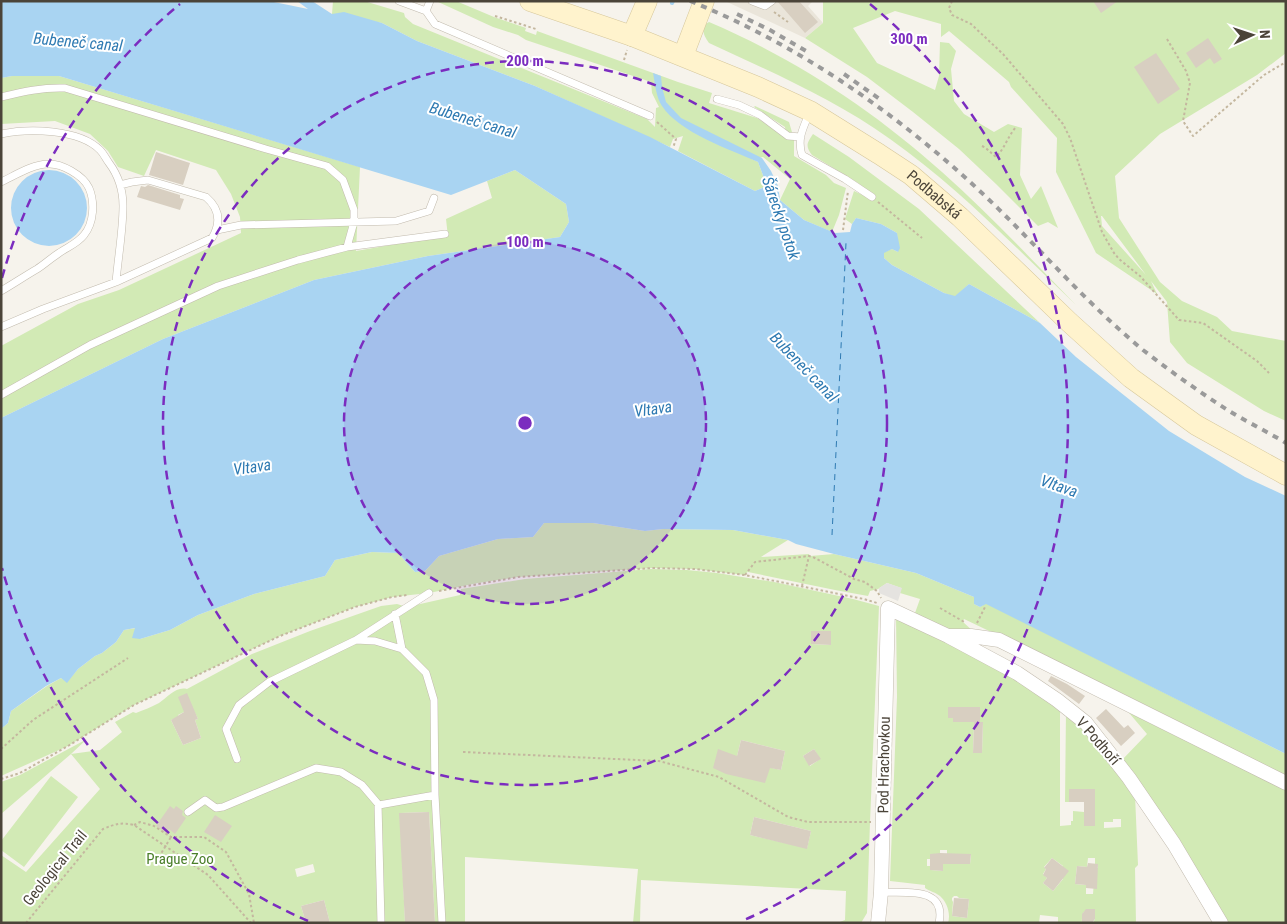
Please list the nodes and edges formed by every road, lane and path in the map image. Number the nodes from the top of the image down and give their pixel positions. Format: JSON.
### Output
{"nodes":[{"id":1,"x":399,"y":1,"type":"edge"},
{"id":2,"x":430,"y":1,"type":"edge"},
{"id":3,"x":530,"y":1,"type":"edge"},
{"id":4,"x":647,"y":1,"type":"edge"},
{"id":5,"x":704,"y":1,"type":"edge"},
{"id":6,"x":752,"y":1,"type":"edge"},
{"id":7,"x":772,"y":1,"type":"edge"},
{"id":8,"x":952,"y":1,"type":"edge"},
{"id":9,"x":765,"y":6,"type":"junction"},
{"id":10,"x":426,"y":11,"type":"junction"},
{"id":11,"x":495,"y":16,"type":"dead end"},
{"id":12,"x":788,"y":22,"type":"dead end"},
{"id":13,"x":536,"y":29,"type":"dead end"},
{"id":14,"x":632,"y":36,"type":"junction"},
{"id":15,"x":1167,"y":39,"type":"dead end"},
{"id":16,"x":683,"y":56,"type":"junction"},
{"id":17,"x":1286,"y":62,"type":"edge"},
{"id":18,"x":1,"y":97,"type":"edge"},
{"id":19,"x":717,"y":98,"type":"dead end"},
{"id":20,"x":810,"y":111,"type":"junction"},
{"id":21,"x":650,"y":116,"type":"joint"},
{"id":22,"x":1016,"y":128,"type":"dead end"},
{"id":23,"x":1,"y":134,"type":"edge"},
{"id":24,"x":800,"y":137,"type":"junction"},
{"id":25,"x":982,"y":146,"type":"dead end"},
{"id":26,"x":673,"y":148,"type":"dead end"},
{"id":27,"x":1,"y":182,"type":"edge"},
{"id":28,"x":850,"y":182,"type":"junction"},
{"id":29,"x":120,"y":185,"type":"junction"},
{"id":30,"x":872,"y":197,"type":"joint"},
{"id":31,"x":434,"y":198,"type":"dead end"},
{"id":32,"x":354,"y":222,"type":"junction"},
{"id":33,"x":217,"y":230,"type":"junction"},
{"id":34,"x":843,"y":230,"type":"dead end"},
{"id":35,"x":445,"y":234,"type":"dead end"},
{"id":36,"x":922,"y":238,"type":"dead end"},
{"id":37,"x":347,"y":247,"type":"junction"},
{"id":38,"x":116,"y":282,"type":"junction"},
{"id":39,"x":1,"y":291,"type":"edge"},
{"id":40,"x":1,"y":327,"type":"edge"},
{"id":41,"x":1269,"y":372,"type":"dead end"},
{"id":42,"x":1,"y":395,"type":"edge"},
{"id":43,"x":1286,"y":475,"type":"edge"},
{"id":44,"x":809,"y":556,"type":"junction"},
{"id":45,"x":745,"y":574,"type":"junction"},
{"id":46,"x":802,"y":586,"type":"junction"},
{"id":47,"x":429,"y":593,"type":"junction"},
{"id":48,"x":888,"y":608,"type":"junction"},
{"id":49,"x":985,"y":608,"type":"dead end"},
{"id":50,"x":396,"y":614,"type":"junction"},
{"id":51,"x":975,"y":628,"type":"dead end"},
{"id":52,"x":948,"y":636,"type":"junction"},
{"id":53,"x":356,"y":640,"type":"junction"},
{"id":54,"x":402,"y":649,"type":"junction"},
{"id":55,"x":128,"y":658,"type":"dead end"},
{"id":56,"x":1,"y":749,"type":"edge"},
{"id":57,"x":463,"y":752,"type":"dead end"},
{"id":58,"x":237,"y":759,"type":"dead end"},
{"id":59,"x":1,"y":779,"type":"edge"},
{"id":60,"x":1286,"y":783,"type":"edge"},
{"id":61,"x":435,"y":795,"type":"junction"},
{"id":62,"x":378,"y":804,"type":"junction"},
{"id":63,"x":188,"y":812,"type":"dead end"},
{"id":64,"x":883,"y":822,"type":"junction"},
{"id":65,"x":134,"y":825,"type":"junction"},
{"id":66,"x":171,"y":837,"type":"junction"},
{"id":67,"x":165,"y":846,"type":"junction"},
{"id":68,"x":159,"y":857,"type":"dead end"},
{"id":69,"x":881,"y":892,"type":"junction"},
{"id":70,"x":26,"y":923,"type":"edge"},
{"id":71,"x":252,"y":923,"type":"edge"},
{"id":72,"x":381,"y":923,"type":"edge"},
{"id":73,"x":442,"y":923,"type":"edge"},
{"id":74,"x":878,"y":923,"type":"edge"},
{"id":75,"x":939,"y":923,"type":"edge"},
{"id":76,"x":1221,"y":923,"type":"edge"}],
"edges":[{"from":1,"to":10,"type":"lane"},
{"from":2,"to":10,"type":"lane"},
{"from":3,"to":14,"type":"main road","name":"Podbabská"},
{"from":4,"to":14,"type":"main road"},
{"from":5,"to":16,"type":"main road"},
{"from":6,"to":9,"type":"lane"},
{"from":7,"to":9,"type":"lane"},
{"from":8,"to":41,"type":"path"},
{"from":9,"to":12,"type":"path"},
{"from":10,"to":21,"type":"lane"},
{"from":11,"to":13,"type":"path"},
{"from":14,"to":16,"type":"main road","name":"Podbabská"},
{"from":15,"to":17,"type":"path"},
{"from":16,"to":20,"type":"main road","name":"Podbabská"},
{"from":18,"to":32,"type":"lane"},
{"from":19,"to":24,"type":"lane"},
{"from":20,"to":24,"type":"lane"},
{"from":20,"to":43,"type":"main road","name":"Podbabská"},
{"from":21,"to":26,"type":"path"},
{"from":22,"to":25,"type":"path"},
{"from":23,"to":29,"type":"lane"},
{"from":24,"to":28,"type":"lane"},
{"from":27,"to":39,"type":"lane"},
{"from":28,"to":30,"type":"lane"},
{"from":28,"to":34,"type":"path"},
{"from":29,"to":33,"type":"lane"},
{"from":29,"to":38,"type":"lane"},
{"from":30,"to":36,"type":"path"},
{"from":31,"to":32,"type":"lane"},
{"from":32,"to":33,"type":"lane"},
{"from":32,"to":37,"type":"lane"},
{"from":33,"to":38,"type":"lane"},
{"from":35,"to":37,"type":"lane"},
{"from":37,"to":42,"type":"lane"},
{"from":38,"to":40,"type":"lane"},
{"from":44,"to":45,"type":"path"},
{"from":44,"to":46,"type":"path"},
{"from":44,"to":48,"type":"path"},
{"from":45,"to":46,"type":"path"},
{"from":45,"to":47,"type":"path"},
{"from":46,"to":48,"type":"path"},
{"from":47,"to":50,"type":"lane"},
{"from":47,"to":59,"type":"path"},
{"from":48,"to":52,"type":"street","name":"V Podhoří"},
{"from":48,"to":64,"type":"street","name":"Pod Hrachovkou"},
{"from":49,"to":51,"type":"path"},
{"from":50,"to":53,"type":"lane"},
{"from":50,"to":54,"type":"lane"},
{"from":52,"to":60,"type":"street"},
{"from":52,"to":76,"type":"street","name":"V Podhoří"},
{"from":53,"to":54,"type":"lane"},
{"from":53,"to":58,"type":"lane"},
{"from":54,"to":61,"type":"lane"},
{"from":55,"to":56,"type":"path"},
{"from":57,"to":64,"type":"path"},
{"from":61,"to":62,"type":"lane"},
{"from":61,"to":73,"type":"lane"},
{"from":62,"to":63,"type":"lane"},
{"from":62,"to":72,"type":"lane"},
{"from":64,"to":69,"type":"street","name":"Pod Hrachovkou"},
{"from":65,"to":66,"type":"path"},
{"from":65,"to":67,"type":"path"},
{"from":65,"to":70,"type":"path","name":"Geological Trail"},
{"from":66,"to":67,"type":"path"},
{"from":66,"to":71,"type":"path"},
{"from":67,"to":68,"type":"path"},
{"from":67,"to":71,"type":"path"},
{"from":69,"to":74,"type":"street","name":"Pod Hrachovkou"},
{"from":69,"to":75,"type":"lane"}]}
